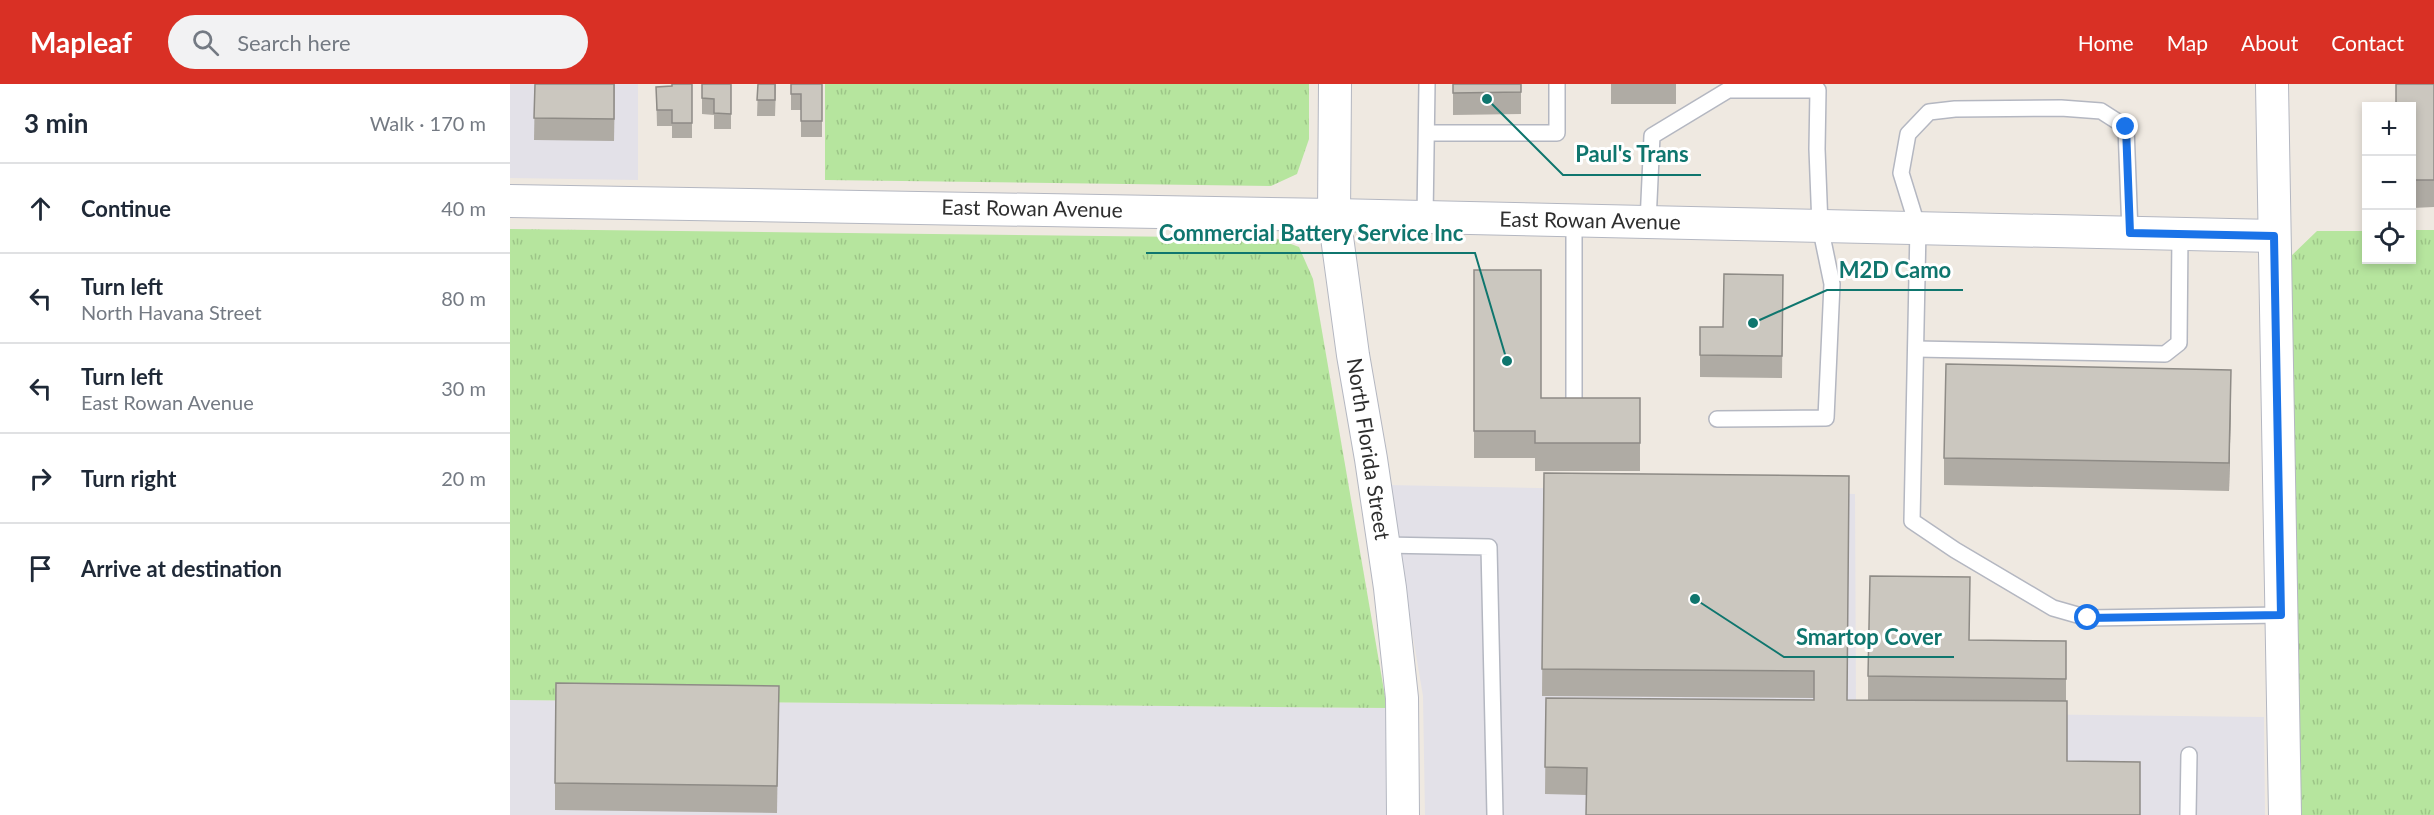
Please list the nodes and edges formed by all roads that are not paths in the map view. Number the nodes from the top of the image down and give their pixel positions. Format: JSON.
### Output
{"nodes":[{"id":1,"x":1335,"y":84,"type":"edge"},
{"id":2,"x":1426,"y":84,"type":"edge"},
{"id":3,"x":1557,"y":84,"type":"edge"},
{"id":4,"x":2272,"y":84,"type":"edge"},
{"id":5,"x":1427,"y":133,"type":"junction"},
{"id":6,"x":510,"y":201,"type":"edge"},
{"id":7,"x":1334,"y":214,"type":"junction"},
{"id":8,"x":1425,"y":217,"type":"junction"},
{"id":9,"x":1574,"y":220,"type":"junction"},
{"id":10,"x":1648,"y":222,"type":"junction"},
{"id":11,"x":1820,"y":226,"type":"junction"},
{"id":12,"x":1918,"y":228,"type":"junction"},
{"id":13,"x":2130,"y":233,"type":"junction"},
{"id":14,"x":2180,"y":234,"type":"junction"},
{"id":15,"x":2274,"y":236,"type":"junction"},
{"id":16,"x":1916,"y":350,"type":"junction"},
{"id":17,"x":1574,"y":403,"type":"edge"},
{"id":18,"x":1717,"y":419,"type":"dead end"},
{"id":19,"x":1383,"y":545,"type":"junction"},
{"id":20,"x":2281,"y":615,"type":"junction"},
{"id":21,"x":2189,"y":755,"type":"dead end"},
{"id":22,"x":1403,"y":815,"type":"edge"},
{"id":23,"x":1495,"y":815,"type":"edge"},
{"id":24,"x":2188,"y":815,"type":"edge"},
{"id":25,"x":2285,"y":815,"type":"edge"}],
"edges":[{"from":1,"to":7,"type":"street","name":"North Florida Street"},
{"from":2,"to":5,"type":"lane"},
{"from":3,"to":5,"type":"lane"},
{"from":4,"to":15,"type":"street"},
{"from":5,"to":8,"type":"lane"},
{"from":6,"to":7,"type":"street","name":"East Rowan Avenue"},
{"from":7,"to":8,"type":"street","name":"East Rowan Avenue"},
{"from":7,"to":19,"type":"street","name":"North Florida Street"},
{"from":8,"to":9,"type":"street","name":"East Rowan Avenue"},
{"from":9,"to":10,"type":"street","name":"East Rowan Avenue"},
{"from":9,"to":17,"type":"lane"},
{"from":10,"to":11,"type":"street","name":"East Rowan Avenue"},
{"from":10,"to":11,"type":"lane"},
{"from":11,"to":12,"type":"street","name":"East Rowan Avenue"},
{"from":11,"to":18,"type":"lane"},
{"from":12,"to":13,"type":"street","name":"East Rowan Avenue"},
{"from":12,"to":13,"type":"lane"},
{"from":12,"to":16,"type":"lane"},
{"from":13,"to":14,"type":"street","name":"East Rowan Avenue"},
{"from":14,"to":15,"type":"street","name":"East Rowan Avenue"},
{"from":14,"to":16,"type":"lane"},
{"from":15,"to":20,"type":"street"},
{"from":16,"to":20,"type":"lane"},
{"from":19,"to":22,"type":"street","name":"North Florida Street"},
{"from":19,"to":23,"type":"lane"},
{"from":20,"to":25,"type":"street"},
{"from":21,"to":24,"type":"lane"}]}
